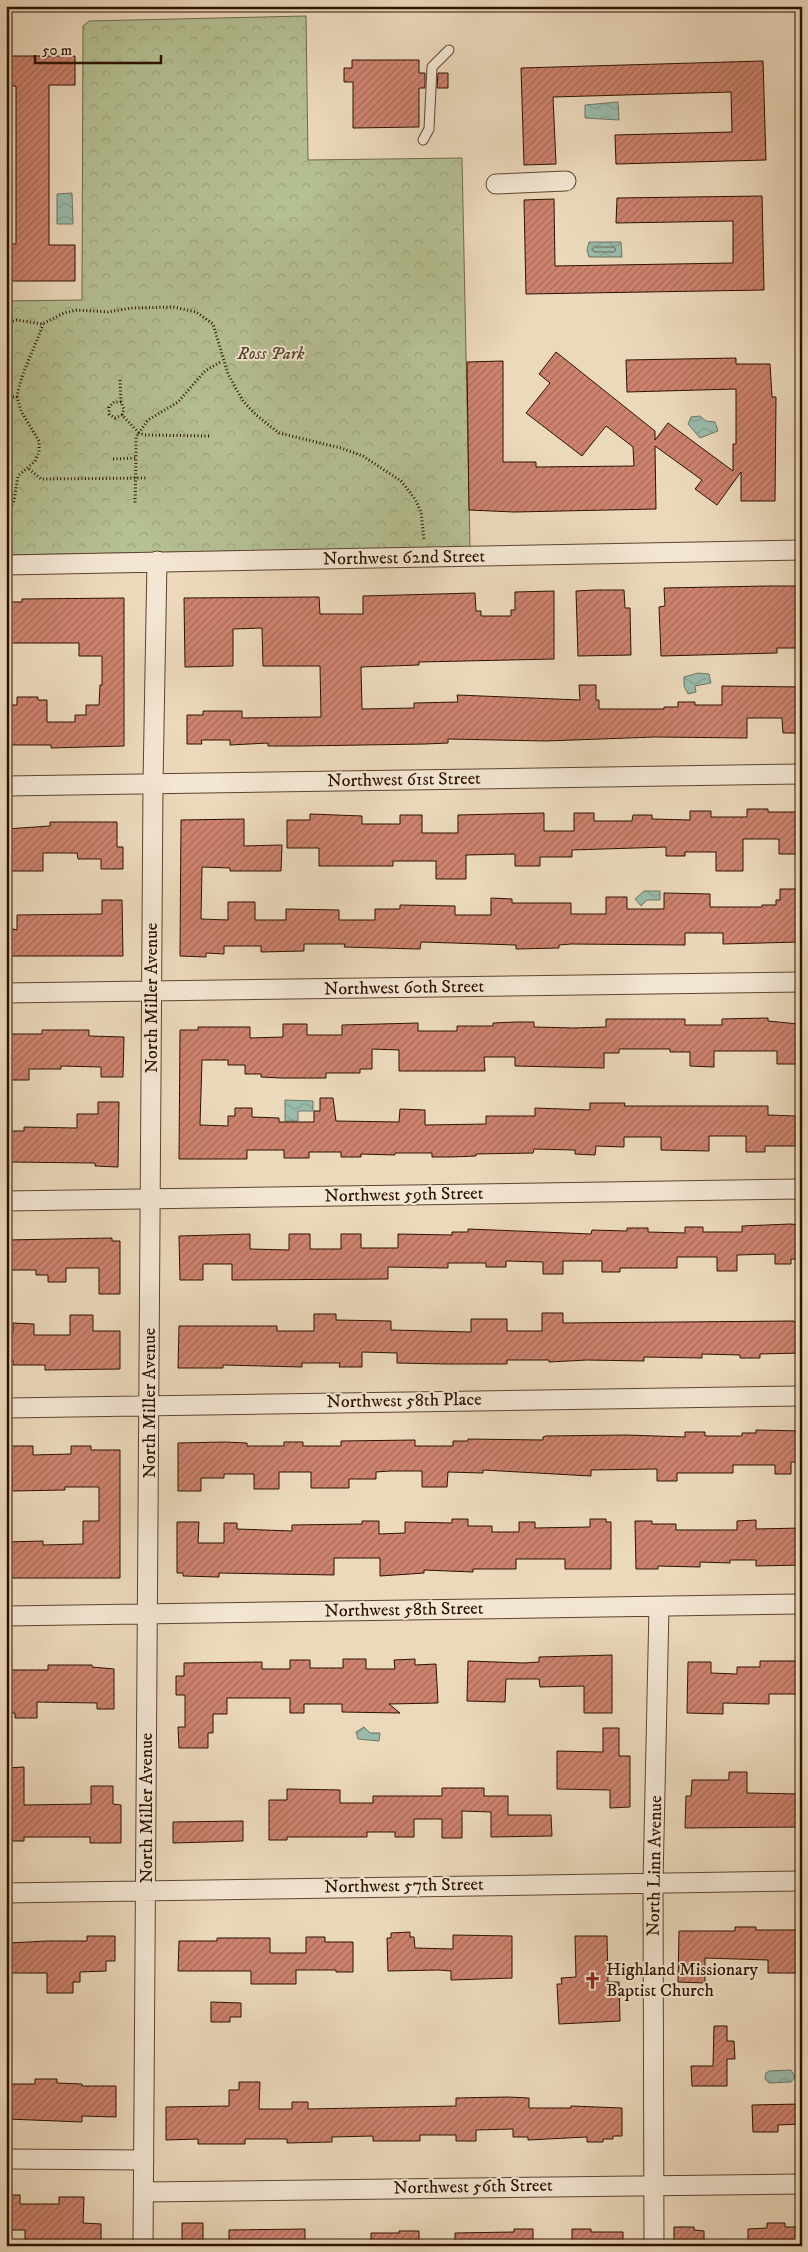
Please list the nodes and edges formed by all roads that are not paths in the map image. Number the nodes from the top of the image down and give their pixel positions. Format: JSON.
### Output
{"nodes":[{"id":1,"x":449,"y":50,"type":"dead end"},
{"id":2,"x":423,"y":140,"type":"dead end"},
{"id":3,"x":566,"y":181,"type":"dead end"},
{"id":4,"x":496,"y":184,"type":"dead end"},
{"id":5,"x":802,"y":550,"type":"edge"},
{"id":6,"x":157,"y":561,"type":"junction"},
{"id":7,"x":6,"y":565,"type":"edge"},
{"id":8,"x":802,"y":774,"type":"edge"},
{"id":9,"x":153,"y":784,"type":"junction"},
{"id":10,"x":6,"y":786,"type":"edge"},
{"id":11,"x":802,"y":982,"type":"edge"},
{"id":12,"x":153,"y":991,"type":"junction"},
{"id":13,"x":6,"y":993,"type":"edge"},
{"id":14,"x":802,"y":1189,"type":"edge"},
{"id":15,"x":151,"y":1198,"type":"junction"},
{"id":16,"x":6,"y":1201,"type":"edge"},
{"id":17,"x":802,"y":1396,"type":"edge"},
{"id":18,"x":150,"y":1405,"type":"junction"},
{"id":19,"x":6,"y":1408,"type":"edge"},
{"id":20,"x":802,"y":1604,"type":"edge"},
{"id":21,"x":659,"y":1607,"type":"junction"},
{"id":22,"x":148,"y":1612,"type":"junction"},
{"id":23,"x":6,"y":1616,"type":"edge"},
{"id":24,"x":802,"y":1881,"type":"edge"},
{"id":25,"x":653,"y":1882,"type":"junction"},
{"id":26,"x":147,"y":1890,"type":"junction"},
{"id":27,"x":6,"y":1893,"type":"edge"},
{"id":28,"x":6,"y":2159,"type":"edge"},
{"id":29,"x":144,"y":2160,"type":"junction"},
{"id":30,"x":802,"y":2184,"type":"edge"},
{"id":31,"x":654,"y":2185,"type":"junction"},
{"id":32,"x":144,"y":2192,"type":"junction"},
{"id":33,"x":144,"y":2246,"type":"edge"},
{"id":34,"x":654,"y":2246,"type":"edge"}],
"edges":[{"from":1,"to":2,"type":"lane"},
{"from":3,"to":4,"type":"street"},
{"from":5,"to":6,"type":"street","name":"Northwest 62nd Street"},
{"from":6,"to":7,"type":"street","name":"Northwest 62nd Street"},
{"from":6,"to":9,"type":"street","name":"North Miller Avenue"},
{"from":8,"to":9,"type":"street","name":"Northwest 61st Street"},
{"from":9,"to":10,"type":"street","name":"Northwest 61st Street"},
{"from":9,"to":12,"type":"street","name":"North Miller Avenue"},
{"from":11,"to":12,"type":"street","name":"Northwest 60th Street"},
{"from":12,"to":13,"type":"street","name":"Northwest 60th Street"},
{"from":12,"to":15,"type":"street","name":"North Miller Avenue"},
{"from":14,"to":15,"type":"street","name":"Northwest 59th Street"},
{"from":15,"to":16,"type":"street","name":"Northwest 59th Street"},
{"from":15,"to":18,"type":"street","name":"North Miller Avenue"},
{"from":17,"to":18,"type":"street","name":"Northwest 58th Place"},
{"from":18,"to":19,"type":"street","name":"Northwest 58th Place"},
{"from":18,"to":22,"type":"street","name":"North Miller Avenue"},
{"from":20,"to":21,"type":"street","name":"Northwest 58th Street"},
{"from":21,"to":22,"type":"street","name":"Northwest 58th Street"},
{"from":21,"to":25,"type":"street","name":"North Linn Avenue"},
{"from":22,"to":23,"type":"street","name":"Northwest 58th Street"},
{"from":22,"to":26,"type":"street","name":"North Miller Avenue"},
{"from":24,"to":25,"type":"street","name":"Northwest 57th Street"},
{"from":25,"to":26,"type":"street","name":"Northwest 57th Street"},
{"from":25,"to":31,"type":"street","name":"North Linn Avenue"},
{"from":26,"to":27,"type":"street","name":"Northwest 57th Street"},
{"from":26,"to":29,"type":"street","name":"North Miller Avenue"},
{"from":28,"to":29,"type":"street"},
{"from":29,"to":32,"type":"street","name":"North Miller Avenue"},
{"from":30,"to":31,"type":"street","name":"Northwest 56th Street"},
{"from":31,"to":32,"type":"street","name":"Northwest 56th Street"},
{"from":31,"to":34,"type":"street","name":"North Linn Avenue"},
{"from":32,"to":33,"type":"street","name":"North Miller Avenue"}]}
